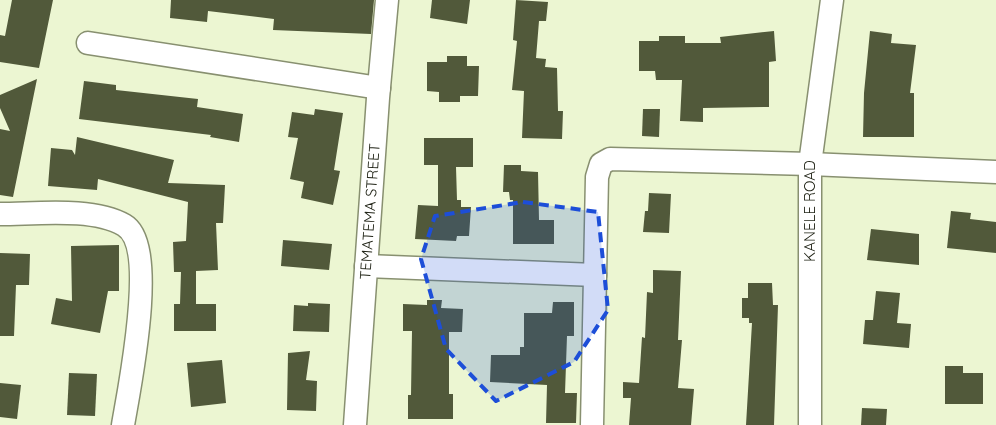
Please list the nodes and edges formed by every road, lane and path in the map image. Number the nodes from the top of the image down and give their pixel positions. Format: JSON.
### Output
{"nodes":[{"id":1,"x":387,"y":0,"type":"edge"},
{"id":2,"x":832,"y":0,"type":"edge"},
{"id":3,"x":88,"y":43,"type":"dead end"},
{"id":4,"x":379,"y":88,"type":"junction"},
{"id":5,"x":810,"y":164,"type":"junction"},
{"id":6,"x":996,"y":172,"type":"edge"},
{"id":7,"x":0,"y":214,"type":"edge"},
{"id":8,"x":366,"y":266,"type":"junction"},
{"id":9,"x":595,"y":275,"type":"junction"},
{"id":10,"x":123,"y":425,"type":"edge"},
{"id":11,"x":355,"y":425,"type":"edge"},
{"id":12,"x":592,"y":425,"type":"edge"},
{"id":13,"x":810,"y":425,"type":"edge"}],
"edges":[{"from":1,"to":4,"type":"street","name":"TEMATEMA STREET"},
{"from":2,"to":5,"type":"street","name":"KANELE ROAD"},
{"from":3,"to":4,"type":"street"},
{"from":4,"to":8,"type":"street","name":"TEMATEMA STREET"},
{"from":5,"to":6,"type":"street"},
{"from":5,"to":9,"type":"street"},
{"from":5,"to":13,"type":"street","name":"KANELE ROAD"},
{"from":7,"to":10,"type":"street"},
{"from":8,"to":9,"type":"street"},
{"from":8,"to":11,"type":"street","name":"TEMATEMA STREET"},
{"from":9,"to":12,"type":"street"}]}
